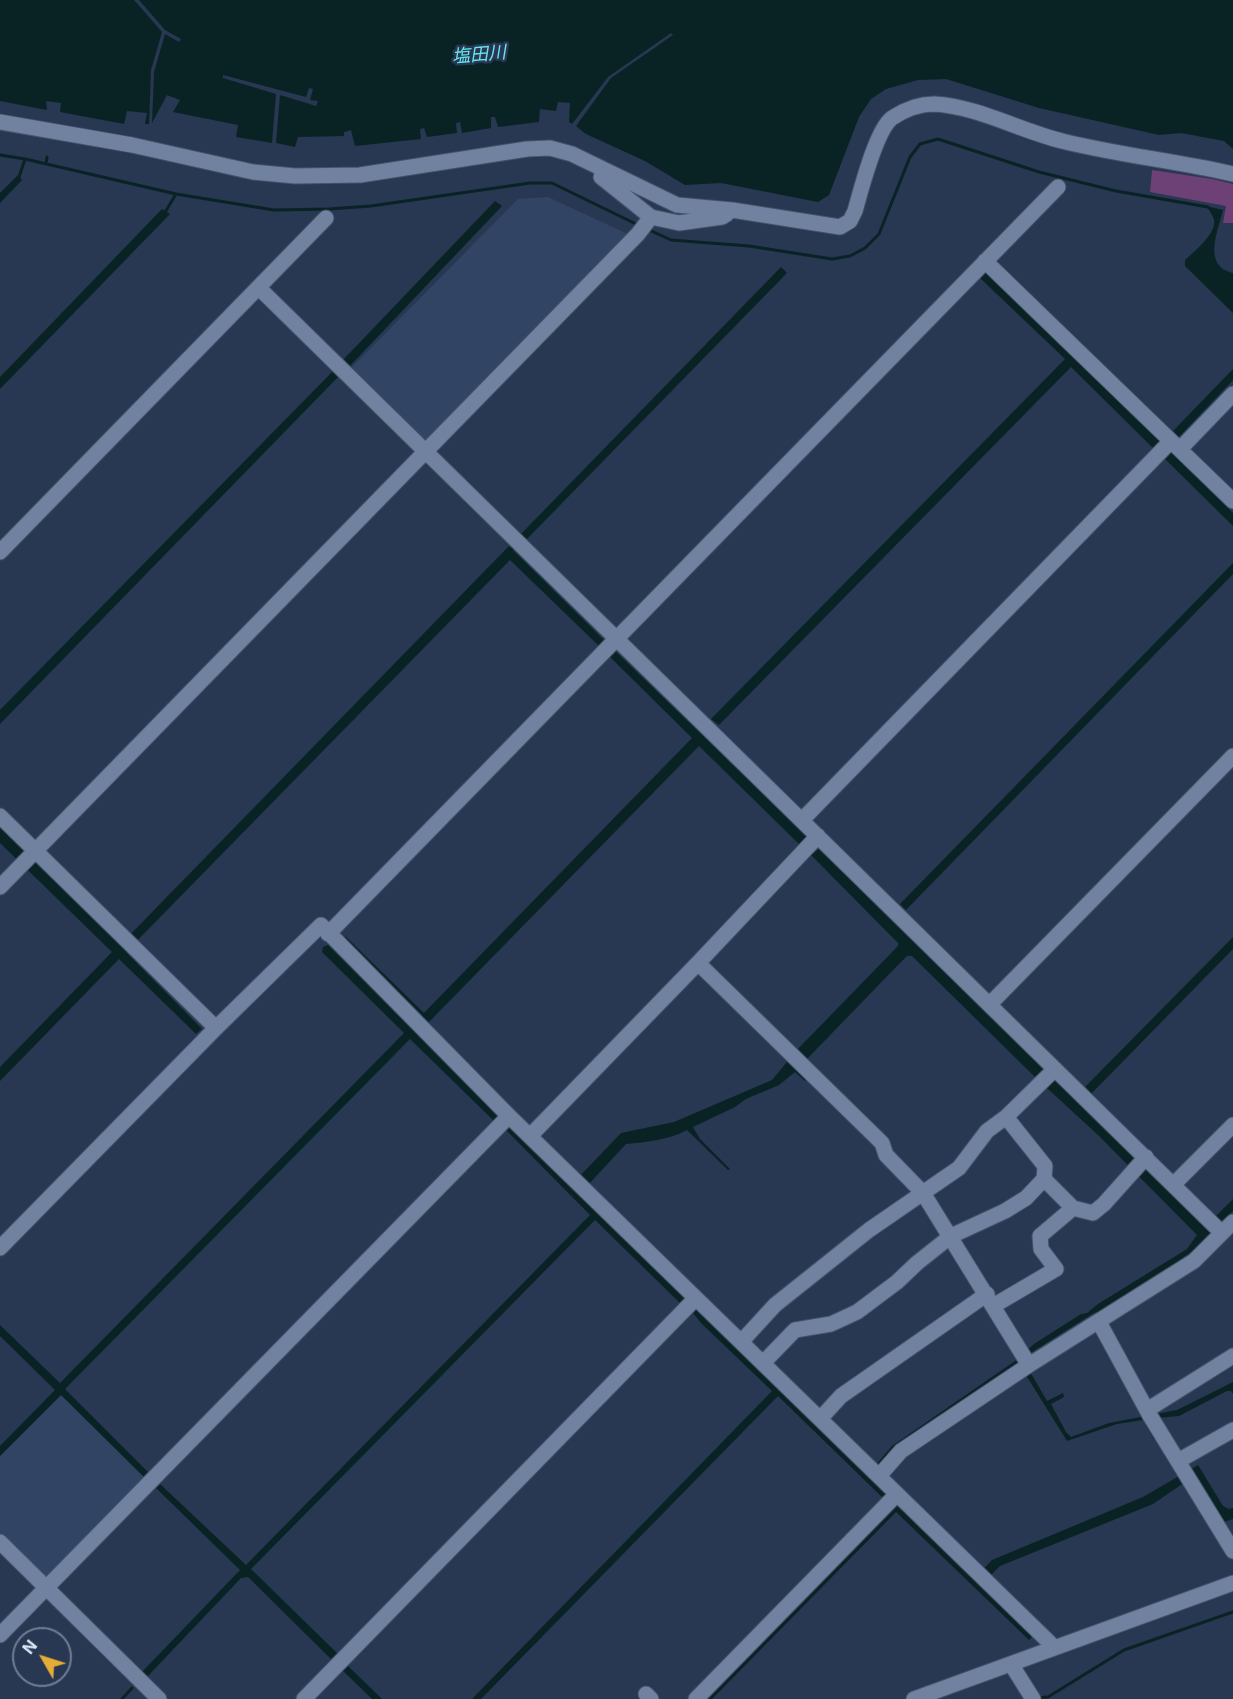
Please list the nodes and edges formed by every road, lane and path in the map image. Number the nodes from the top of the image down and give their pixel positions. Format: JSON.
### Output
{"nodes":[{"id":1,"x":0,"y":122,"type":"edge"},
{"id":2,"x":598,"y":168,"type":"junction"},
{"id":3,"x":1233,"y":174,"type":"edge"},
{"id":4,"x":1058,"y":187,"type":"dead end"},
{"id":5,"x":732,"y":210,"type":"junction"},
{"id":6,"x":326,"y":218,"type":"dead end"},
{"id":7,"x":645,"y":224,"type":"junction"},
{"id":8,"x":986,"y":261,"type":"junction"},
{"id":9,"x":260,"y":288,"type":"junction"},
{"id":10,"x":1233,"y":394,"type":"edge"},
{"id":11,"x":1168,"y":443,"type":"junction"},
{"id":12,"x":424,"y":451,"type":"junction"},
{"id":13,"x":1233,"y":501,"type":"edge"},
{"id":14,"x":0,"y":552,"type":"edge"},
{"id":15,"x":610,"y":646,"type":"junction"},
{"id":16,"x":1233,"y":756,"type":"edge"},
{"id":17,"x":0,"y":816,"type":"edge"},
{"id":18,"x":802,"y":820,"type":"junction"},
{"id":19,"x":812,"y":842,"type":"junction"},
{"id":20,"x":29,"y":857,"type":"junction"},
{"id":21,"x":0,"y":887,"type":"edge"},
{"id":22,"x":328,"y":934,"type":"junction"},
{"id":23,"x":698,"y":963,"type":"junction"},
{"id":24,"x":990,"y":1004,"type":"junction"},
{"id":25,"x":216,"y":1028,"type":"junction"},
{"id":26,"x":1053,"y":1071,"type":"junction"},
{"id":27,"x":509,"y":1116,"type":"junction"},
{"id":28,"x":1006,"y":1118,"type":"junction"},
{"id":29,"x":1233,"y":1125,"type":"edge"},
{"id":30,"x":530,"y":1136,"type":"junction"},
{"id":31,"x":1146,"y":1157,"type":"junction"},
{"id":32,"x":1044,"y":1179,"type":"junction"},
{"id":33,"x":1174,"y":1184,"type":"junction"},
{"id":34,"x":923,"y":1193,"type":"junction"},
{"id":35,"x":1073,"y":1208,"type":"junction"},
{"id":36,"x":1220,"y":1226,"type":"edge"},
{"id":37,"x":951,"y":1236,"type":"junction"},
{"id":38,"x":0,"y":1248,"type":"edge"},
{"id":39,"x":696,"y":1298,"type":"junction"},
{"id":40,"x":990,"y":1300,"type":"junction"},
{"id":41,"x":1099,"y":1322,"type":"junction"},
{"id":42,"x":741,"y":1342,"type":"junction"},
{"id":43,"x":1233,"y":1356,"type":"edge"},
{"id":44,"x":1026,"y":1359,"type":"junction"},
{"id":45,"x":763,"y":1364,"type":"junction"},
{"id":46,"x":1149,"y":1414,"type":"junction"},
{"id":47,"x":820,"y":1419,"type":"junction"},
{"id":48,"x":1233,"y":1430,"type":"edge"},
{"id":49,"x":1185,"y":1471,"type":"junction"},
{"id":50,"x":879,"y":1476,"type":"junction"},
{"id":51,"x":897,"y":1494,"type":"junction"},
{"id":52,"x":0,"y":1542,"type":"edge"},
{"id":53,"x":1233,"y":1551,"type":"edge"},
{"id":54,"x":1233,"y":1583,"type":"edge"},
{"id":55,"x":46,"y":1588,"type":"junction"},
{"id":56,"x":0,"y":1635,"type":"edge"},
{"id":57,"x":1052,"y":1649,"type":"junction"},
{"id":58,"x":1011,"y":1664,"type":"junction"},
{"id":59,"x":1031,"y":1697,"type":"edge"},
{"id":60,"x":159,"y":1699,"type":"edge"},
{"id":61,"x":304,"y":1699,"type":"edge"},
{"id":62,"x":696,"y":1699,"type":"edge"},
{"id":63,"x":914,"y":1699,"type":"edge"}],
"edges":[{"from":1,"to":2,"type":"street"},
{"from":2,"to":5,"type":"street"},
{"from":2,"to":7,"type":"street"},
{"from":3,"to":5,"type":"street"},
{"from":4,"to":8,"type":"street"},
{"from":5,"to":7,"type":"street"},
{"from":6,"to":9,"type":"street"},
{"from":7,"to":12,"type":"street"},
{"from":8,"to":11,"type":"street"},
{"from":8,"to":15,"type":"street"},
{"from":9,"to":12,"type":"street"},
{"from":9,"to":14,"type":"street"},
{"from":10,"to":11,"type":"street"},
{"from":11,"to":13,"type":"street"},
{"from":11,"to":18,"type":"street"},
{"from":12,"to":15,"type":"street"},
{"from":12,"to":20,"type":"street"},
{"from":15,"to":18,"type":"street"},
{"from":15,"to":22,"type":"street"},
{"from":16,"to":24,"type":"street"},
{"from":17,"to":20,"type":"street"},
{"from":18,"to":19,"type":"street"},
{"from":19,"to":23,"type":"street"},
{"from":19,"to":24,"type":"street"},
{"from":20,"to":21,"type":"street"},
{"from":20,"to":25,"type":"street"},
{"from":22,"to":25,"type":"street"},
{"from":22,"to":27,"type":"street"},
{"from":23,"to":30,"type":"street"},
{"from":23,"to":34,"type":"street"},
{"from":24,"to":26,"type":"street"},
{"from":25,"to":38,"type":"street"},
{"from":26,"to":28,"type":"street"},
{"from":26,"to":31,"type":"street"},
{"from":27,"to":30,"type":"street"},
{"from":27,"to":55,"type":"street"},
{"from":28,"to":32,"type":"street"},
{"from":28,"to":34,"type":"street"},
{"from":29,"to":33,"type":"street"},
{"from":30,"to":39,"type":"street"},
{"from":31,"to":33,"type":"street"},
{"from":31,"to":35,"type":"street"},
{"from":32,"to":35,"type":"street"},
{"from":32,"to":37,"type":"street"},
{"from":33,"to":36,"type":"street"},
{"from":34,"to":37,"type":"street"},
{"from":34,"to":42,"type":"street"},
{"from":35,"to":40,"type":"street"},
{"from":36,"to":41,"type":"street"},
{"from":37,"to":40,"type":"street"},
{"from":37,"to":45,"type":"street"},
{"from":39,"to":42,"type":"street"},
{"from":39,"to":61,"type":"street"},
{"from":40,"to":44,"type":"street"},
{"from":40,"to":47,"type":"street"},
{"from":41,"to":44,"type":"street"},
{"from":41,"to":46,"type":"street"},
{"from":42,"to":45,"type":"street"},
{"from":43,"to":46,"type":"street"},
{"from":44,"to":50,"type":"street"},
{"from":45,"to":47,"type":"street"},
{"from":46,"to":49,"type":"street"},
{"from":47,"to":50,"type":"street"},
{"from":48,"to":49,"type":"street"},
{"from":49,"to":53,"type":"street"},
{"from":50,"to":51,"type":"street"},
{"from":51,"to":57,"type":"street"},
{"from":51,"to":62,"type":"street"},
{"from":52,"to":55,"type":"street"},
{"from":54,"to":57,"type":"street"},
{"from":55,"to":56,"type":"street"},
{"from":55,"to":60,"type":"street"},
{"from":57,"to":58,"type":"street"},
{"from":58,"to":59,"type":"street"},
{"from":58,"to":63,"type":"street"}]}
